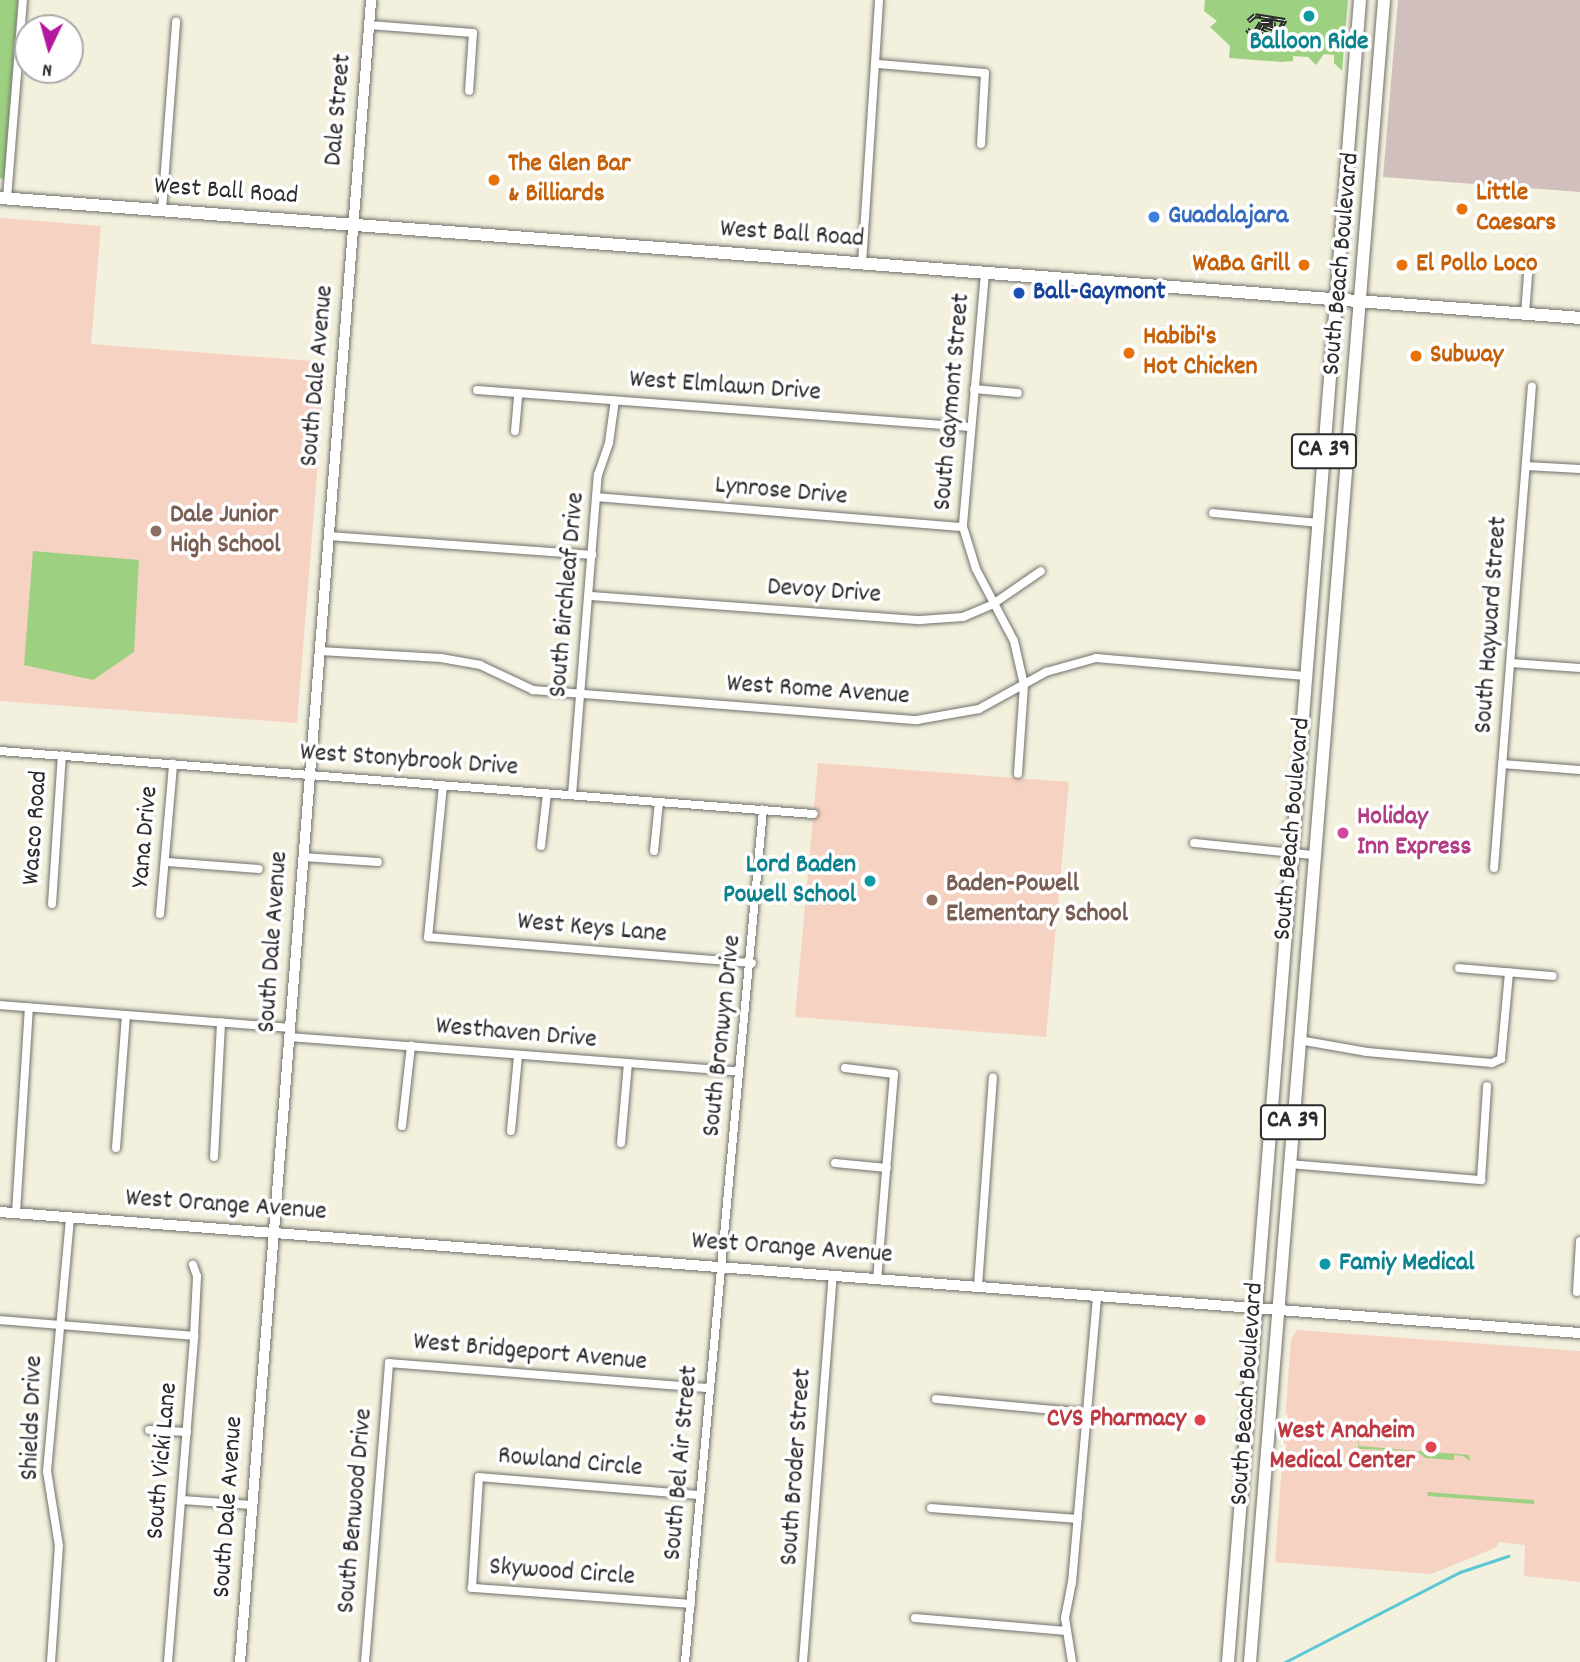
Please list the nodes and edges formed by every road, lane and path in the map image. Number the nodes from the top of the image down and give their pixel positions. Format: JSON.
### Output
{"nodes":[{"id":1,"x":23,"y":0,"type":"edge"},
{"id":2,"x":371,"y":0,"type":"edge"},
{"id":3,"x":879,"y":0,"type":"edge"},
{"id":4,"x":1360,"y":0,"type":"edge"},
{"id":5,"x":1384,"y":0,"type":"edge"},
{"id":6,"x":176,"y":22,"type":"dead end"},
{"id":7,"x":369,"y":25,"type":"junction"},
{"id":8,"x":878,"y":64,"type":"junction"},
{"id":9,"x":469,"y":91,"type":"dead end"},
{"id":10,"x":981,"y":144,"type":"dead end"},
{"id":11,"x":4,"y":198,"type":"edge"},
{"id":12,"x":162,"y":210,"type":"junction"},
{"id":13,"x":353,"y":225,"type":"junction"},
{"id":14,"x":1530,"y":262,"type":"dead end"},
{"id":15,"x":862,"y":264,"type":"junction"},
{"id":16,"x":985,"y":273,"type":"junction"},
{"id":17,"x":1338,"y":299,"type":"junction"},
{"id":18,"x":1362,"y":301,"type":"junction"},
{"id":19,"x":1525,"y":314,"type":"junction"},
{"id":20,"x":1580,"y":318,"type":"edge"},
{"id":21,"x":1532,"y":386,"type":"dead end"},
{"id":22,"x":974,"y":389,"type":"junction"},
{"id":23,"x":477,"y":390,"type":"dead end"},
{"id":24,"x":518,"y":393,"type":"junction"},
{"id":25,"x":1018,"y":393,"type":"dead end"},
{"id":26,"x":615,"y":400,"type":"junction"},
{"id":27,"x":970,"y":427,"type":"junction"},
{"id":28,"x":515,"y":431,"type":"dead end"},
{"id":29,"x":1526,"y":466,"type":"junction"},
{"id":30,"x":1580,"y":469,"type":"edge"},
{"id":31,"x":596,"y":498,"type":"junction"},
{"id":32,"x":1213,"y":513,"type":"dead end"},
{"id":33,"x":1318,"y":523,"type":"junction"},
{"id":34,"x":963,"y":527,"type":"junction"},
{"id":35,"x":328,"y":536,"type":"junction"},
{"id":36,"x":592,"y":555,"type":"junction"},
{"id":37,"x":1041,"y":571,"type":"dead end"},
{"id":38,"x":591,"y":596,"type":"junction"},
{"id":39,"x":993,"y":604,"type":"junction"},
{"id":40,"x":320,"y":651,"type":"junction"},
{"id":41,"x":1511,"y":663,"type":"junction"},
{"id":42,"x":1580,"y":668,"type":"edge"},
{"id":43,"x":1308,"y":676,"type":"junction"},
{"id":44,"x":1024,"y":685,"type":"junction"},
{"id":45,"x":581,"y":694,"type":"junction"},
{"id":46,"x":0,"y":751,"type":"edge"},
{"id":47,"x":62,"y":755,"type":"junction"},
{"id":48,"x":173,"y":764,"type":"junction"},
{"id":49,"x":1503,"y":764,"type":"junction"},
{"id":50,"x":1580,"y":770,"type":"edge"},
{"id":51,"x":1018,"y":774,"type":"dead end"},
{"id":52,"x":310,"y":775,"type":"junction"},
{"id":53,"x":443,"y":785,"type":"junction"},
{"id":54,"x":547,"y":793,"type":"junction"},
{"id":55,"x":572,"y":795,"type":"junction"},
{"id":56,"x":659,"y":802,"type":"junction"},
{"id":57,"x":763,"y":810,"type":"junction"},
{"id":58,"x":814,"y":814,"type":"dead end"},
{"id":59,"x":1194,"y":843,"type":"dead end"},
{"id":60,"x":541,"y":846,"type":"dead end"},
{"id":61,"x":654,"y":851,"type":"dead end"},
{"id":62,"x":1294,"y":854,"type":"junction"},
{"id":63,"x":1313,"y":855,"type":"junction"},
{"id":64,"x":303,"y":857,"type":"junction"},
{"id":65,"x":167,"y":862,"type":"junction"},
{"id":66,"x":378,"y":862,"type":"dead end"},
{"id":67,"x":1494,"y":868,"type":"dead end"},
{"id":68,"x":259,"y":869,"type":"dead end"},
{"id":69,"x":52,"y":904,"type":"dead end"},
{"id":70,"x":160,"y":914,"type":"dead end"},
{"id":71,"x":752,"y":963,"type":"junction"},
{"id":72,"x":1458,"y":968,"type":"dead end"},
{"id":73,"x":1509,"y":972,"type":"junction"},
{"id":74,"x":1553,"y":976,"type":"dead end"},
{"id":75,"x":0,"y":1004,"type":"edge"},
{"id":76,"x":29,"y":1007,"type":"junction"},
{"id":77,"x":126,"y":1015,"type":"junction"},
{"id":78,"x":221,"y":1023,"type":"junction"},
{"id":79,"x":290,"y":1032,"type":"junction"},
{"id":80,"x":1299,"y":1040,"type":"junction"},
{"id":81,"x":411,"y":1046,"type":"junction"},
{"id":82,"x":518,"y":1055,"type":"junction"},
{"id":83,"x":628,"y":1063,"type":"junction"},
{"id":84,"x":845,"y":1068,"type":"dead end"},
{"id":85,"x":739,"y":1072,"type":"junction"},
{"id":86,"x":993,"y":1078,"type":"dead end"},
{"id":87,"x":1487,"y":1086,"type":"dead end"},
{"id":88,"x":402,"y":1126,"type":"dead end"},
{"id":89,"x":511,"y":1131,"type":"dead end"},
{"id":90,"x":621,"y":1143,"type":"dead end"},
{"id":91,"x":116,"y":1148,"type":"dead end"},
{"id":92,"x":214,"y":1157,"type":"dead end"},
{"id":93,"x":835,"y":1163,"type":"dead end"},
{"id":94,"x":1290,"y":1164,"type":"junction"},
{"id":95,"x":887,"y":1168,"type":"junction"},
{"id":96,"x":0,"y":1212,"type":"edge"},
{"id":97,"x":16,"y":1213,"type":"junction"},
{"id":98,"x":69,"y":1217,"type":"junction"},
{"id":99,"x":274,"y":1233,"type":"junction"},
{"id":100,"x":1580,"y":1241,"type":"edge"},
{"id":101,"x":193,"y":1265,"type":"dead end"},
{"id":102,"x":721,"y":1267,"type":"junction"},
{"id":103,"x":833,"y":1275,"type":"junction"},
{"id":104,"x":877,"y":1279,"type":"junction"},
{"id":105,"x":978,"y":1286,"type":"junction"},
{"id":106,"x":1577,"y":1292,"type":"dead end"},
{"id":107,"x":1097,"y":1295,"type":"junction"},
{"id":108,"x":1255,"y":1308,"type":"junction"},
{"id":109,"x":1277,"y":1310,"type":"junction"},
{"id":110,"x":0,"y":1320,"type":"edge"},
{"id":111,"x":59,"y":1325,"type":"junction"},
{"id":112,"x":1580,"y":1333,"type":"edge"},
{"id":113,"x":194,"y":1336,"type":"junction"},
{"id":114,"x":389,"y":1363,"type":"joint"},
{"id":115,"x":709,"y":1388,"type":"junction"},
{"id":116,"x":936,"y":1399,"type":"dead end"},
{"id":117,"x":1087,"y":1413,"type":"junction"},
{"id":118,"x":149,"y":1430,"type":"dead end"},
{"id":119,"x":187,"y":1432,"type":"junction"},
{"id":120,"x":700,"y":1495,"type":"junction"},
{"id":121,"x":182,"y":1500,"type":"junction"},
{"id":122,"x":252,"y":1505,"type":"junction"},
{"id":123,"x":931,"y":1508,"type":"dead end"},
{"id":124,"x":1078,"y":1519,"type":"junction"},
{"id":125,"x":472,"y":1588,"type":"joint"},
{"id":126,"x":691,"y":1604,"type":"junction"},
{"id":127,"x":915,"y":1618,"type":"dead end"},
{"id":128,"x":1066,"y":1631,"type":"junction"},
{"id":129,"x":51,"y":1662,"type":"edge"},
{"id":130,"x":168,"y":1662,"type":"edge"},
{"id":131,"x":240,"y":1662,"type":"edge"},
{"id":132,"x":365,"y":1662,"type":"edge"},
{"id":133,"x":685,"y":1662,"type":"edge"},
{"id":134,"x":803,"y":1662,"type":"edge"},
{"id":135,"x":1072,"y":1662,"type":"edge"},
{"id":136,"x":1228,"y":1662,"type":"edge"},
{"id":137,"x":1250,"y":1662,"type":"edge"}],
"edges":[{"from":1,"to":11,"type":"street"},
{"from":2,"to":7,"type":"street","name":"Dale Street"},
{"from":3,"to":8,"type":"street"},
{"from":4,"to":17,"type":"main road","name":"South Beach Boulevard","number":"CA 39"},
{"from":5,"to":18,"type":"main road","name":"South Beach Boulevard","number":"CA 39"},
{"from":6,"to":12,"type":"street"},
{"from":7,"to":9,"type":"street"},
{"from":7,"to":13,"type":"street","name":"Dale Street"},
{"from":8,"to":10,"type":"street"},
{"from":8,"to":15,"type":"street"},
{"from":11,"to":12,"type":"main road","name":"West Ball Road"},
{"from":12,"to":13,"type":"main road","name":"West Ball Road"},
{"from":13,"to":15,"type":"main road","name":"West Ball Road"},
{"from":13,"to":35,"type":"street","name":"South Dale Avenue"},
{"from":14,"to":19,"type":"street"},
{"from":15,"to":16,"type":"main road","name":"West Ball Road"},
{"from":16,"to":17,"type":"main road","name":"West Ball Road"},
{"from":16,"to":22,"type":"street","name":"South Gaymont Street"},
{"from":17,"to":18,"type":"main road","name":"West Ball Road"},
{"from":17,"to":33,"type":"main road","name":"South Beach Boulevard","number":"CA 39"},
{"from":18,"to":19,"type":"main road","name":"West Ball Road"},
{"from":18,"to":63,"type":"main road","name":"South Beach Boulevard","number":"CA 39"},
{"from":19,"to":20,"type":"main road","name":"West Ball Road"},
{"from":21,"to":29,"type":"street","name":"South Hayward Street"},
{"from":22,"to":25,"type":"street"},
{"from":22,"to":27,"type":"street","name":"South Gaymont Street"},
{"from":23,"to":24,"type":"street","name":"West Elmlawn Drive"},
{"from":24,"to":26,"type":"street","name":"West Elmlawn Drive"},
{"from":24,"to":28,"type":"street"},
{"from":26,"to":27,"type":"street","name":"West Elmlawn Drive"},
{"from":26,"to":31,"type":"street","name":"South Birchleaf Drive"},
{"from":27,"to":34,"type":"street","name":"South Gaymont Street"},
{"from":29,"to":30,"type":"street"},
{"from":29,"to":41,"type":"street","name":"South Hayward Street"},
{"from":31,"to":34,"type":"street","name":"Lynrose Drive"},
{"from":31,"to":36,"type":"street","name":"South Birchleaf Drive"},
{"from":32,"to":33,"type":"street"},
{"from":33,"to":43,"type":"main road","name":"South Beach Boulevard","number":"CA 39"},
{"from":34,"to":39,"type":"street","name":"South Gaymont Street"},
{"from":35,"to":36,"type":"street"},
{"from":35,"to":40,"type":"street","name":"South Dale Avenue"},
{"from":36,"to":38,"type":"street","name":"South Birchleaf Drive"},
{"from":37,"to":39,"type":"street","name":"Devoy Drive"},
{"from":38,"to":39,"type":"street","name":"Devoy Drive"},
{"from":38,"to":45,"type":"street","name":"South Birchleaf Drive"},
{"from":39,"to":44,"type":"street","name":"South Gaymont Street"},
{"from":40,"to":45,"type":"street","name":"West Rome Avenue"},
{"from":40,"to":52,"type":"street","name":"South Dale Avenue"},
{"from":41,"to":42,"type":"street"},
{"from":41,"to":49,"type":"street","name":"South Hayward Street"},
{"from":43,"to":44,"type":"street","name":"West Rome Avenue"},
{"from":43,"to":62,"type":"main road","name":"South Beach Boulevard","number":"CA 39"},
{"from":44,"to":45,"type":"street","name":"West Rome Avenue"},
{"from":44,"to":51,"type":"street","name":"South Gaymont Street"},
{"from":45,"to":55,"type":"street","name":"South Birchleaf Drive"},
{"from":46,"to":47,"type":"street","name":"West Stonybrook Drive"},
{"from":47,"to":48,"type":"street","name":"West Stonybrook Drive"},
{"from":47,"to":69,"type":"street","name":"Wasco Road"},
{"from":48,"to":52,"type":"street","name":"West Stonybrook Drive"},
{"from":48,"to":65,"type":"street","name":"Yana Drive"},
{"from":49,"to":50,"type":"street"},
{"from":49,"to":67,"type":"street","name":"South Hayward Street"},
{"from":52,"to":53,"type":"street","name":"West Stonybrook Drive"},
{"from":52,"to":64,"type":"street","name":"South Dale Avenue"},
{"from":53,"to":54,"type":"street","name":"West Stonybrook Drive"},
{"from":53,"to":71,"type":"street","name":"West Keys Lane"},
{"from":54,"to":55,"type":"street","name":"West Stonybrook Drive"},
{"from":54,"to":60,"type":"street"},
{"from":55,"to":56,"type":"street","name":"West Stonybrook Drive"},
{"from":56,"to":57,"type":"street","name":"West Stonybrook Drive"},
{"from":56,"to":61,"type":"street"},
{"from":57,"to":58,"type":"street","name":"West Stonybrook Drive"},
{"from":57,"to":71,"type":"street","name":"South Bronwyn Drive"},
{"from":59,"to":62,"type":"street"},
{"from":62,"to":63,"type":"street"},
{"from":62,"to":108,"type":"main road","name":"South Beach Boulevard","number":"CA 39"},
{"from":63,"to":80,"type":"main road","name":"South Beach Boulevard","number":"CA 39"},
{"from":64,"to":66,"type":"street"},
{"from":64,"to":79,"type":"street","name":"South Dale Avenue"},
{"from":65,"to":68,"type":"street"},
{"from":65,"to":70,"type":"street","name":"Yana Drive"},
{"from":71,"to":85,"type":"street","name":"South Bronwyn Drive"},
{"from":72,"to":73,"type":"street"},
{"from":73,"to":74,"type":"street"},
{"from":73,"to":80,"type":"street"},
{"from":75,"to":76,"type":"street","name":"Westhaven Drive"},
{"from":76,"to":77,"type":"street","name":"Westhaven Drive"},
{"from":76,"to":97,"type":"street"},
{"from":77,"to":78,"type":"street","name":"Westhaven Drive"},
{"from":77,"to":91,"type":"street"},
{"from":78,"to":79,"type":"street","name":"Westhaven Drive"},
{"from":78,"to":92,"type":"street"},
{"from":79,"to":81,"type":"street","name":"Westhaven Drive"},
{"from":79,"to":99,"type":"street","name":"South Dale Avenue"},
{"from":80,"to":94,"type":"main road","name":"South Beach Boulevard","number":"CA 39"},
{"from":81,"to":82,"type":"street","name":"Westhaven Drive"},
{"from":81,"to":88,"type":"street"},
{"from":82,"to":83,"type":"street","name":"Westhaven Drive"},
{"from":82,"to":89,"type":"street"},
{"from":83,"to":85,"type":"street","name":"Westhaven Drive"},
{"from":83,"to":90,"type":"street"},
{"from":84,"to":95,"type":"street"},
{"from":85,"to":102,"type":"street","name":"South Bronwyn Drive"},
{"from":86,"to":105,"type":"street"},
{"from":87,"to":94,"type":"street"},
{"from":93,"to":95,"type":"street"},
{"from":94,"to":109,"type":"main road","name":"South Beach Boulevard","number":"CA 39"},
{"from":95,"to":104,"type":"street"},
{"from":96,"to":97,"type":"street","name":"West Orange Avenue"},
{"from":97,"to":98,"type":"street","name":"West Orange Avenue"},
{"from":98,"to":99,"type":"street","name":"West Orange Avenue"},
{"from":98,"to":111,"type":"street","name":"Shields Drive"},
{"from":99,"to":102,"type":"street","name":"West Orange Avenue"},
{"from":99,"to":122,"type":"street","name":"South Dale Avenue"},
{"from":100,"to":106,"type":"street"},
{"from":101,"to":113,"type":"street","name":"South Vicki Lane"},
{"from":102,"to":103,"type":"street","name":"West Orange Avenue"},
{"from":102,"to":115,"type":"street","name":"South Bel Air Street"},
{"from":103,"to":104,"type":"street","name":"West Orange Avenue"},
{"from":103,"to":134,"type":"street","name":"South Broder Street"},
{"from":104,"to":105,"type":"street","name":"West Orange Avenue"},
{"from":105,"to":107,"type":"street","name":"West Orange Avenue"},
{"from":107,"to":108,"type":"street","name":"West Orange Avenue"},
{"from":107,"to":117,"type":"street"},
{"from":108,"to":109,"type":"street","name":"West Orange Avenue"},
{"from":108,"to":136,"type":"main road","name":"South Beach Boulevard","number":"CA 39"},
{"from":109,"to":112,"type":"street","name":"West Orange Avenue"},
{"from":109,"to":137,"type":"main road","name":"South Beach Boulevard","number":"CA 39"},
{"from":110,"to":111,"type":"street"},
{"from":111,"to":113,"type":"street"},
{"from":111,"to":129,"type":"street","name":"Shields Drive"},
{"from":113,"to":119,"type":"street","name":"South Vicki Lane"},
{"from":114,"to":115,"type":"street","name":"West Bridgeport Avenue"},
{"from":114,"to":132,"type":"street","name":"South Benwood Drive"},
{"from":115,"to":120,"type":"street","name":"South Bel Air Street"},
{"from":116,"to":117,"type":"street"},
{"from":117,"to":124,"type":"street"},
{"from":118,"to":119,"type":"street"},
{"from":119,"to":121,"type":"street","name":"South Vicki Lane"},
{"from":120,"to":125,"type":"street","name":"Rowland Circle"},
{"from":120,"to":126,"type":"street","name":"South Bel Air Street"},
{"from":121,"to":122,"type":"street"},
{"from":121,"to":130,"type":"street","name":"South Vicki Lane"},
{"from":122,"to":131,"type":"street","name":"South Dale Avenue"},
{"from":123,"to":124,"type":"street"},
{"from":124,"to":128,"type":"street"},
{"from":125,"to":126,"type":"street","name":"Skywood Circle"},
{"from":126,"to":133,"type":"street","name":"South Bel Air Street"},
{"from":127,"to":128,"type":"street"},
{"from":128,"to":135,"type":"street"}]}
